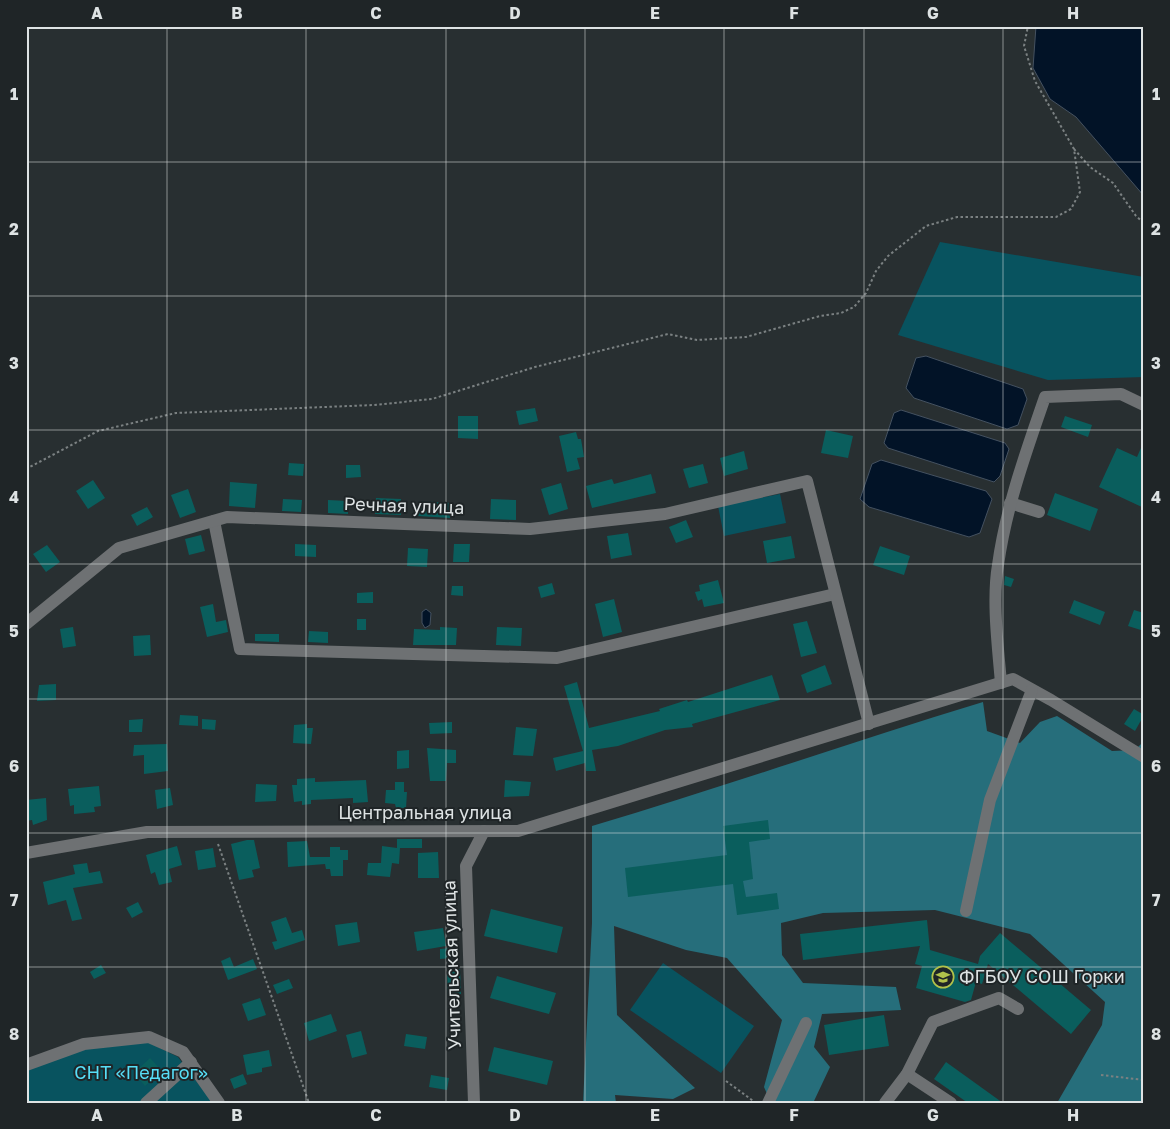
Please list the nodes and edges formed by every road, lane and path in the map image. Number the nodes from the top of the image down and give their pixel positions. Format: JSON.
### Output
{"nodes":[{"id":1,"x":1028,"y":26,"type":"edge"},
{"id":2,"x":1074,"y":149,"type":"junction"},
{"id":3,"x":1144,"y":223,"type":"edge"},
{"id":4,"x":1144,"y":405,"type":"edge"},
{"id":5,"x":26,"y":469,"type":"edge"},
{"id":6,"x":1010,"y":503,"type":"junction"},
{"id":7,"x":1039,"y":512,"type":"dead end"},
{"id":8,"x":214,"y":521,"type":"junction"},
{"id":9,"x":834,"y":594,"type":"junction"},
{"id":10,"x":26,"y":624,"type":"edge"},
{"id":11,"x":1001,"y":683,"type":"junction"},
{"id":12,"x":1032,"y":690,"type":"junction"},
{"id":13,"x":869,"y":724,"type":"junction"},
{"id":14,"x":1144,"y":757,"type":"edge"},
{"id":15,"x":484,"y":831,"type":"junction"},
{"id":16,"x":214,"y":832,"type":"junction"},
{"id":17,"x":26,"y":853,"type":"edge"},
{"id":18,"x":966,"y":911,"type":"dead end"},
{"id":19,"x":1018,"y":1009,"type":"dead end"},
{"id":20,"x":806,"y":1023,"type":"dead end"},
{"id":21,"x":191,"y":1062,"type":"junction"},
{"id":22,"x":26,"y":1065,"type":"edge"},
{"id":23,"x":907,"y":1074,"type":"junction"},
{"id":24,"x":1101,"y":1076,"type":"dead end"},
{"id":25,"x":1144,"y":1080,"type":"edge"},
{"id":26,"x":726,"y":1081,"type":"dead end"},
{"id":27,"x":146,"y":1103,"type":"edge"},
{"id":28,"x":219,"y":1103,"type":"edge"},
{"id":29,"x":309,"y":1103,"type":"edge"},
{"id":30,"x":474,"y":1103,"type":"edge"},
{"id":31,"x":756,"y":1103,"type":"edge"},
{"id":32,"x":768,"y":1103,"type":"edge"},
{"id":33,"x":885,"y":1103,"type":"edge"},
{"id":34,"x":952,"y":1103,"type":"edge"}],
"edges":[{"from":1,"to":2,"type":"path"},
{"from":2,"to":3,"type":"path"},
{"from":2,"to":5,"type":"path"},
{"from":4,"to":6,"type":"street"},
{"from":6,"to":7,"type":"street"},
{"from":6,"to":11,"type":"street"},
{"from":8,"to":9,"type":"street","name":"Речная улица"},
{"from":8,"to":9,"type":"street"},
{"from":8,"to":10,"type":"street","name":"Речная улица"},
{"from":9,"to":13,"type":"street"},
{"from":11,"to":12,"type":"street"},
{"from":11,"to":13,"type":"street","name":"Центральная улица"},
{"from":12,"to":14,"type":"street"},
{"from":12,"to":18,"type":"street"},
{"from":13,"to":15,"type":"street","name":"Центральная улица"},
{"from":15,"to":16,"type":"street","name":"Центральная улица"},
{"from":15,"to":30,"type":"street","name":"Учительская улица"},
{"from":16,"to":17,"type":"street","name":"Центральная улица"},
{"from":16,"to":29,"type":"path"},
{"from":19,"to":23,"type":"street"},
{"from":20,"to":32,"type":"street"},
{"from":21,"to":22,"type":"street"},
{"from":21,"to":27,"type":"street"},
{"from":21,"to":28,"type":"street"},
{"from":23,"to":33,"type":"street"},
{"from":23,"to":34,"type":"street"},
{"from":24,"to":25,"type":"path"},
{"from":26,"to":31,"type":"path"}]}
